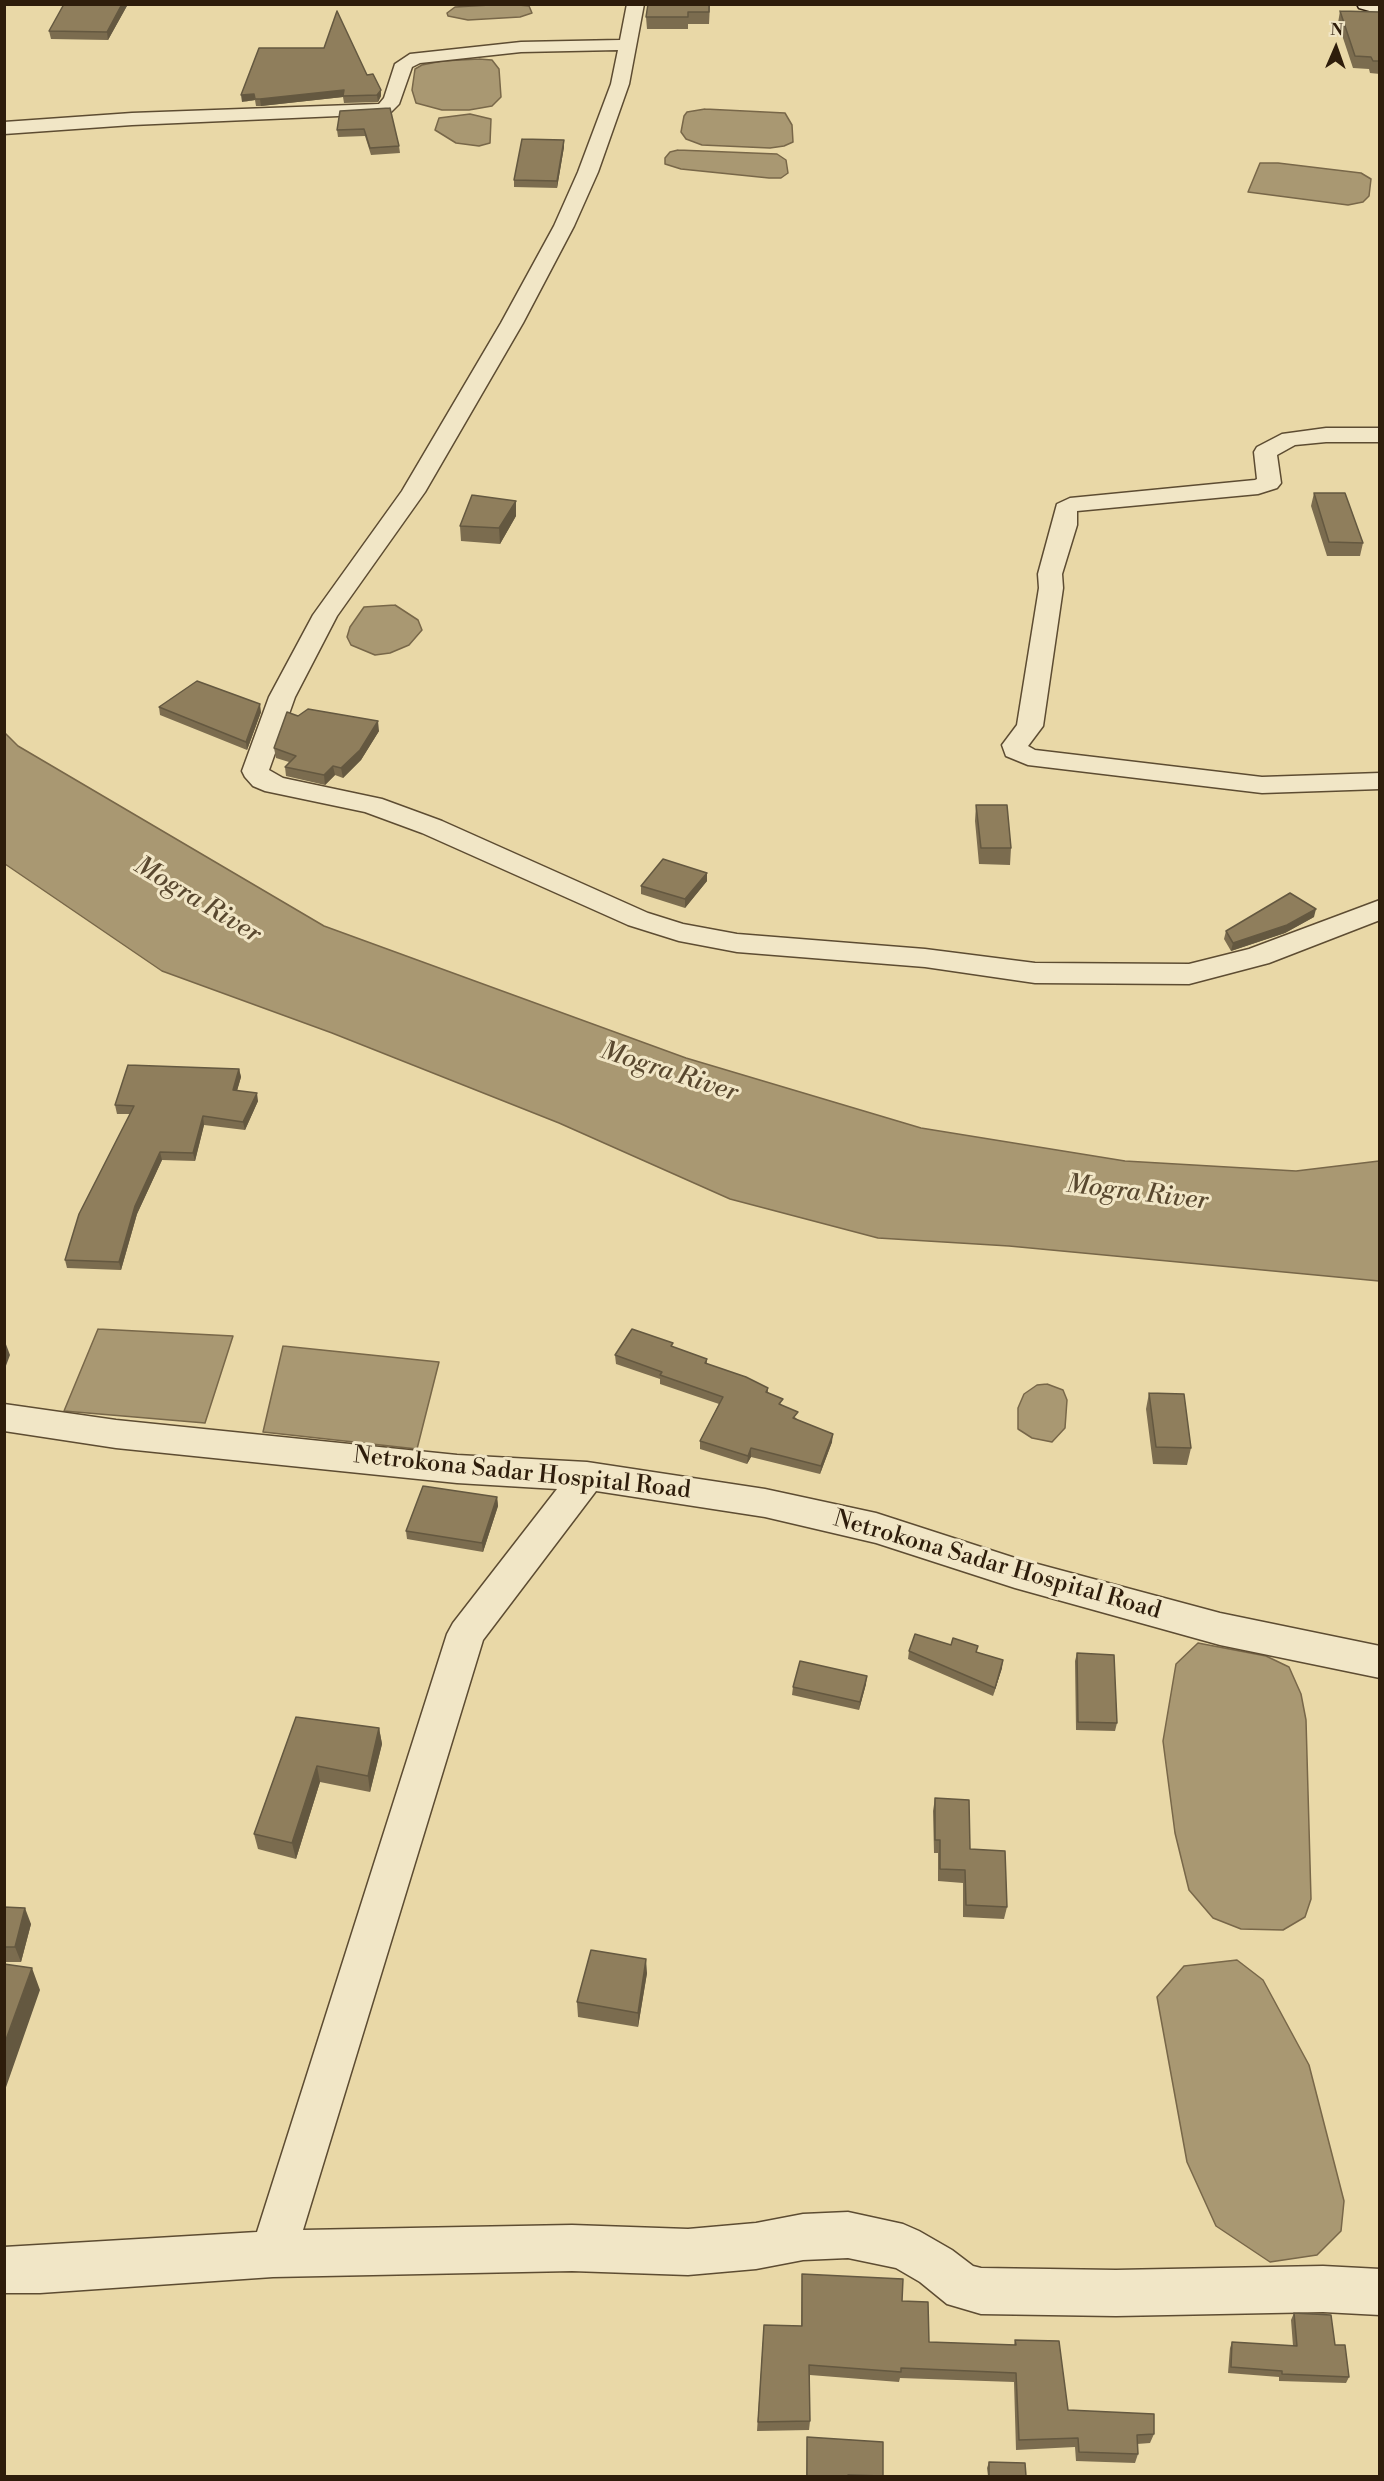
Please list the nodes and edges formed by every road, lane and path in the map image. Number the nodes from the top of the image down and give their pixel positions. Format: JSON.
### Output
{"nodes":[{"id":1,"x":636,"y":4,"type":"edge"},
{"id":2,"x":1365,"y":4,"type":"edge"},
{"id":3,"x":1380,"y":9,"type":"edge"},
{"id":4,"x":628,"y":45,"type":"junction"},
{"id":5,"x":4,"y":128,"type":"edge"},
{"id":6,"x":1380,"y":435,"type":"edge"},
{"id":7,"x":1380,"y":781,"type":"edge"},
{"id":8,"x":1380,"y":909,"type":"edge"},
{"id":9,"x":4,"y":1417,"type":"edge"},
{"id":10,"x":588,"y":1476,"type":"junction"},
{"id":11,"x":1380,"y":1662,"type":"edge"},
{"id":12,"x":273,"y":2254,"type":"junction"},
{"id":13,"x":4,"y":2270,"type":"edge"},
{"id":14,"x":1380,"y":2292,"type":"edge"}],
"edges":[{"from":1,"to":4,"type":"street"},
{"from":2,"to":3,"type":"street"},
{"from":4,"to":5,"type":"street"},
{"from":4,"to":8,"type":"street"},
{"from":6,"to":7,"type":"street"},
{"from":9,"to":10,"type":"street","name":"Netrokona Sadar Hospital Road"},
{"from":10,"to":11,"type":"street","name":"Netrokona Sadar Hospital Road"},
{"from":10,"to":12,"type":"street"},
{"from":12,"to":13,"type":"street"},
{"from":12,"to":14,"type":"street"}]}
